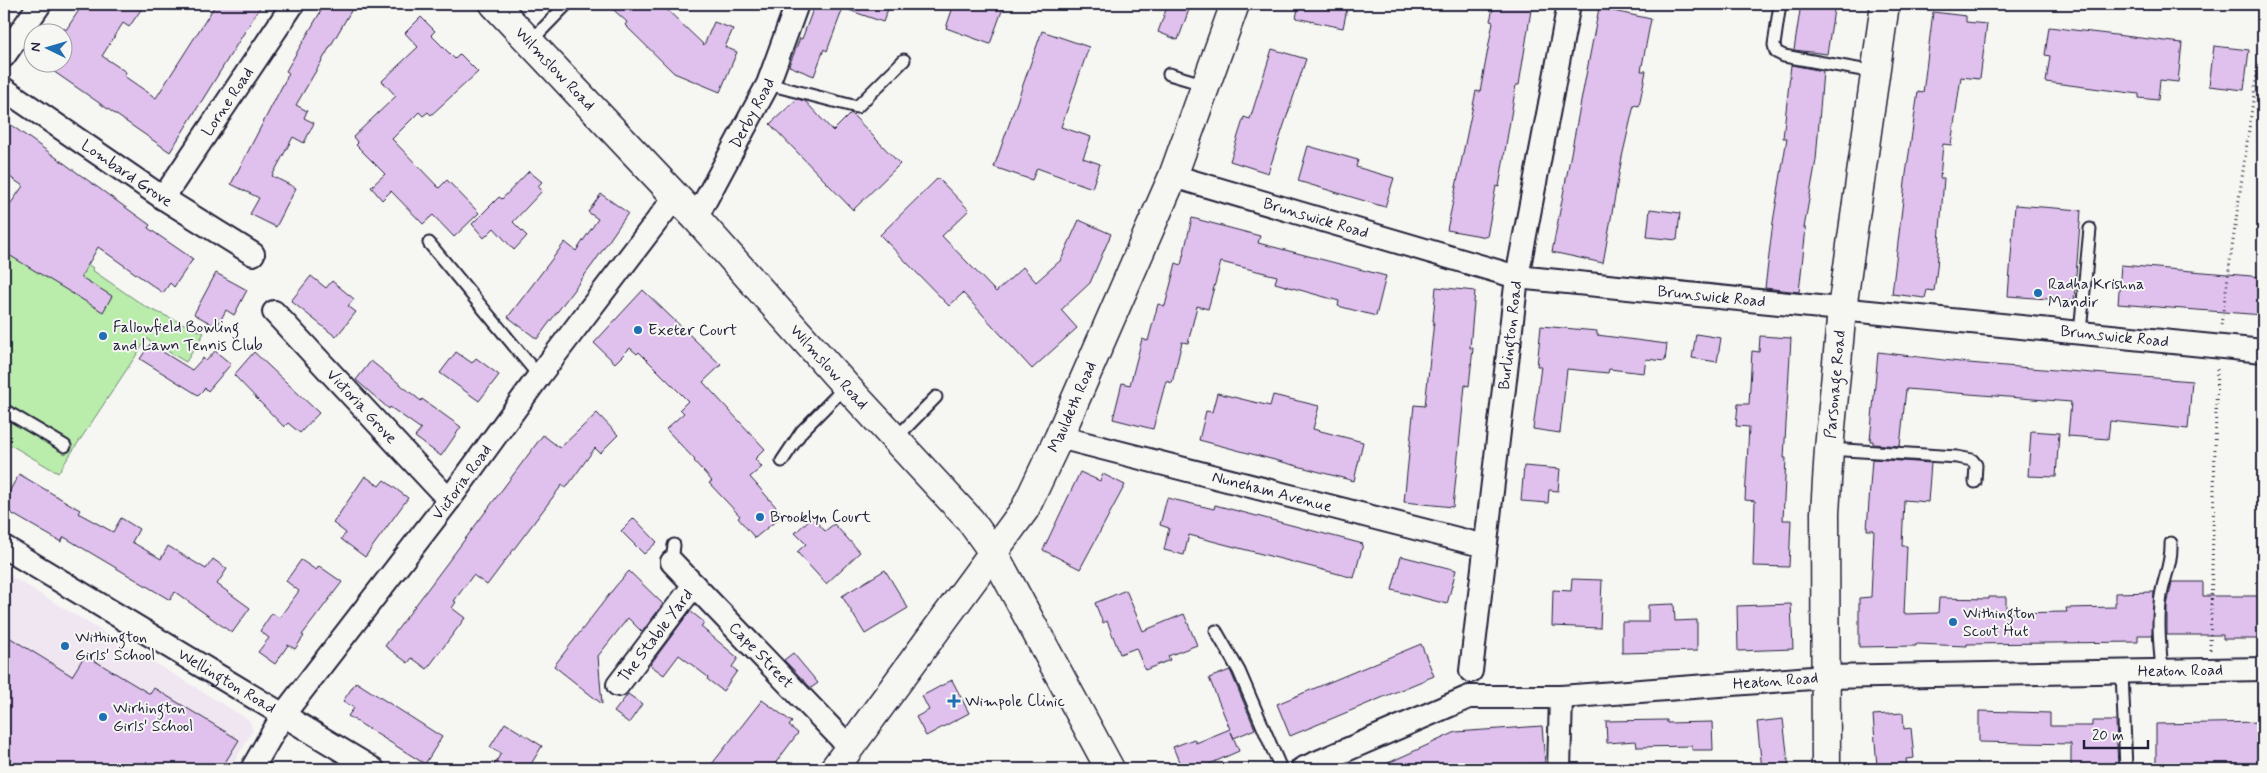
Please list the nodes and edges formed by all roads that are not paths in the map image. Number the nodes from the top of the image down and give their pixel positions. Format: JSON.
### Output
{"nodes":[{"id":1,"x":40,"y":4,"type":"edge"},
{"id":2,"x":293,"y":4,"type":"edge"},
{"id":3,"x":494,"y":4,"type":"edge"},
{"id":4,"x":567,"y":4,"type":"edge"},
{"id":5,"x":796,"y":4,"type":"edge"},
{"id":6,"x":1235,"y":4,"type":"edge"},
{"id":7,"x":1568,"y":4,"type":"edge"},
{"id":8,"x":1780,"y":4,"type":"edge"},
{"id":9,"x":1885,"y":4,"type":"edge"},
{"id":10,"x":530,"y":42,"type":"junction"},
{"id":11,"x":4,"y":56,"type":"edge"},
{"id":12,"x":904,"y":60,"type":"dead end"},
{"id":13,"x":1874,"y":72,"type":"junction"},
{"id":14,"x":1169,"y":74,"type":"dead end"},
{"id":15,"x":768,"y":84,"type":"junction"},
{"id":16,"x":1206,"y":85,"type":"junction"},
{"id":17,"x":4,"y":88,"type":"edge"},
{"id":18,"x":1173,"y":176,"type":"junction"},
{"id":19,"x":676,"y":196,"type":"junction"},
{"id":20,"x":163,"y":198,"type":"junction"},
{"id":21,"x":696,"y":218,"type":"junction"},
{"id":22,"x":2090,"y":229,"type":"dead end"},
{"id":23,"x":429,"y":243,"type":"dead end"},
{"id":24,"x":254,"y":254,"type":"dead end"},
{"id":25,"x":1517,"y":277,"type":"junction"},
{"id":26,"x":1842,"y":308,"type":"junction"},
{"id":27,"x":274,"y":312,"type":"dead end"},
{"id":28,"x":2080,"y":332,"type":"junction"},
{"id":29,"x":2263,"y":351,"type":"edge"},
{"id":30,"x":539,"y":376,"type":"junction"},
{"id":31,"x":846,"y":386,"type":"junction"},
{"id":32,"x":936,"y":397,"type":"dead end"},
{"id":33,"x":4,"y":410,"type":"edge"},
{"id":34,"x":1059,"y":437,"type":"junction"},
{"id":35,"x":895,"y":439,"type":"junction"},
{"id":36,"x":65,"y":446,"type":"dead end"},
{"id":37,"x":1829,"y":450,"type":"junction"},
{"id":38,"x":782,"y":461,"type":"dead end"},
{"id":39,"x":1975,"y":482,"type":"dead end"},
{"id":40,"x":449,"y":500,"type":"junction"},
{"id":41,"x":2172,"y":543,"type":"dead end"},
{"id":42,"x":1485,"y":546,"type":"junction"},
{"id":43,"x":4,"y":547,"type":"edge"},
{"id":44,"x":993,"y":552,"type":"junction"},
{"id":45,"x":673,"y":553,"type":"dead end"},
{"id":46,"x":694,"y":585,"type":"junction"},
{"id":47,"x":1216,"y":632,"type":"dead end"},
{"id":48,"x":2263,"y":669,"type":"edge"},
{"id":49,"x":1471,"y":671,"type":"dead end"},
{"id":50,"x":2162,"y":671,"type":"junction"},
{"id":51,"x":2122,"y":672,"type":"junction"},
{"id":52,"x":1825,"y":678,"type":"junction"},
{"id":53,"x":618,"y":685,"type":"dead end"},
{"id":54,"x":1561,"y":697,"type":"junction"},
{"id":55,"x":283,"y":715,"type":"junction"},
{"id":56,"x":842,"y":759,"type":"edge"},
{"id":57,"x":252,"y":769,"type":"edge"},
{"id":58,"x":374,"y":769,"type":"edge"},
{"id":59,"x":1110,"y":769,"type":"edge"},
{"id":60,"x":1281,"y":769,"type":"edge"},
{"id":61,"x":1302,"y":769,"type":"edge"},
{"id":62,"x":1559,"y":769,"type":"edge"},
{"id":63,"x":1826,"y":769,"type":"edge"},
{"id":64,"x":2126,"y":769,"type":"edge"}],
"edges":[{"from":1,"to":11,"type":"street"},
{"from":2,"to":20,"type":"street","name":"Lorne Road"},
{"from":3,"to":10,"type":"street","name":"Wilmslow Road"},
{"from":4,"to":10,"type":"lane"},
{"from":5,"to":15,"type":"street","name":"Derby Road"},
{"from":6,"to":16,"type":"street","name":"Mauldeth Road"},
{"from":7,"to":25,"type":"street","name":"Burlington Road"},
{"from":8,"to":13,"type":"lane"},
{"from":9,"to":13,"type":"street","name":"Parsonage Road"},
{"from":10,"to":19,"type":"street","name":"Wilmslow Road"},
{"from":12,"to":15,"type":"lane"},
{"from":13,"to":26,"type":"street","name":"Parsonage Road"},
{"from":14,"to":16,"type":"lane"},
{"from":15,"to":21,"type":"street","name":"Derby Road"},
{"from":16,"to":18,"type":"street","name":"Mauldeth Road"},
{"from":17,"to":20,"type":"street","name":"Lombard Grove"},
{"from":18,"to":25,"type":"street","name":"Brunswick Road"},
{"from":18,"to":34,"type":"street","name":"Mauldeth Road"},
{"from":19,"to":21,"type":"street","name":"Wilmslow Road"},
{"from":19,"to":30,"type":"street","name":"Victoria Road"},
{"from":20,"to":24,"type":"street","name":"Lombard Grove"},
{"from":21,"to":31,"type":"street","name":"Wilmslow Road"},
{"from":22,"to":28,"type":"lane"},
{"from":23,"to":30,"type":"lane"},
{"from":25,"to":26,"type":"street","name":"Brunswick Road"},
{"from":25,"to":42,"type":"street","name":"Burlington Road"},
{"from":26,"to":28,"type":"street","name":"Brunswick Road"},
{"from":26,"to":37,"type":"street","name":"Parsonage Road"},
{"from":27,"to":40,"type":"street","name":"Victoria Grove"},
{"from":28,"to":29,"type":"street","name":"Brunswick Road"},
{"from":30,"to":40,"type":"street","name":"Victoria Road"},
{"from":31,"to":35,"type":"street","name":"Wilmslow Road"},
{"from":31,"to":38,"type":"lane"},
{"from":32,"to":35,"type":"lane"},
{"from":33,"to":36,"type":"lane"},
{"from":34,"to":42,"type":"street","name":"Nuneham Avenue"},
{"from":34,"to":44,"type":"street","name":"Mauldeth Road"},
{"from":35,"to":44,"type":"street","name":"Wilmslow Road"},
{"from":37,"to":39,"type":"lane"},
{"from":37,"to":52,"type":"street","name":"Parsonage Road"},
{"from":40,"to":55,"type":"street","name":"Victoria Road"},
{"from":41,"to":50,"type":"lane"},
{"from":42,"to":49,"type":"street","name":"Burlington Road"},
{"from":43,"to":55,"type":"street","name":"Wellington Road"},
{"from":44,"to":56,"type":"street","name":"Mauldeth Road"},
{"from":44,"to":59,"type":"street","name":"Wilmslow Road"},
{"from":45,"to":46,"type":"street","name":"Cape Street"},
{"from":46,"to":53,"type":"street","name":"The Stable Yard"},
{"from":46,"to":56,"type":"street","name":"Cape Street"},
{"from":47,"to":60,"type":"lane"},
{"from":48,"to":50,"type":"street","name":"Heaton Road"},
{"from":50,"to":51,"type":"street","name":"Heaton Road"},
{"from":51,"to":52,"type":"street","name":"Heaton Road"},
{"from":51,"to":64,"type":"lane"},
{"from":52,"to":54,"type":"street","name":"Heaton Road"},
{"from":52,"to":63,"type":"street","name":"Parsonage Road"},
{"from":54,"to":61,"type":"street","name":"Heaton Road"},
{"from":54,"to":62,"type":"street"},
{"from":55,"to":57,"type":"street","name":"Victoria Road"},
{"from":55,"to":58,"type":"street","name":"Wellington Road"}]}
